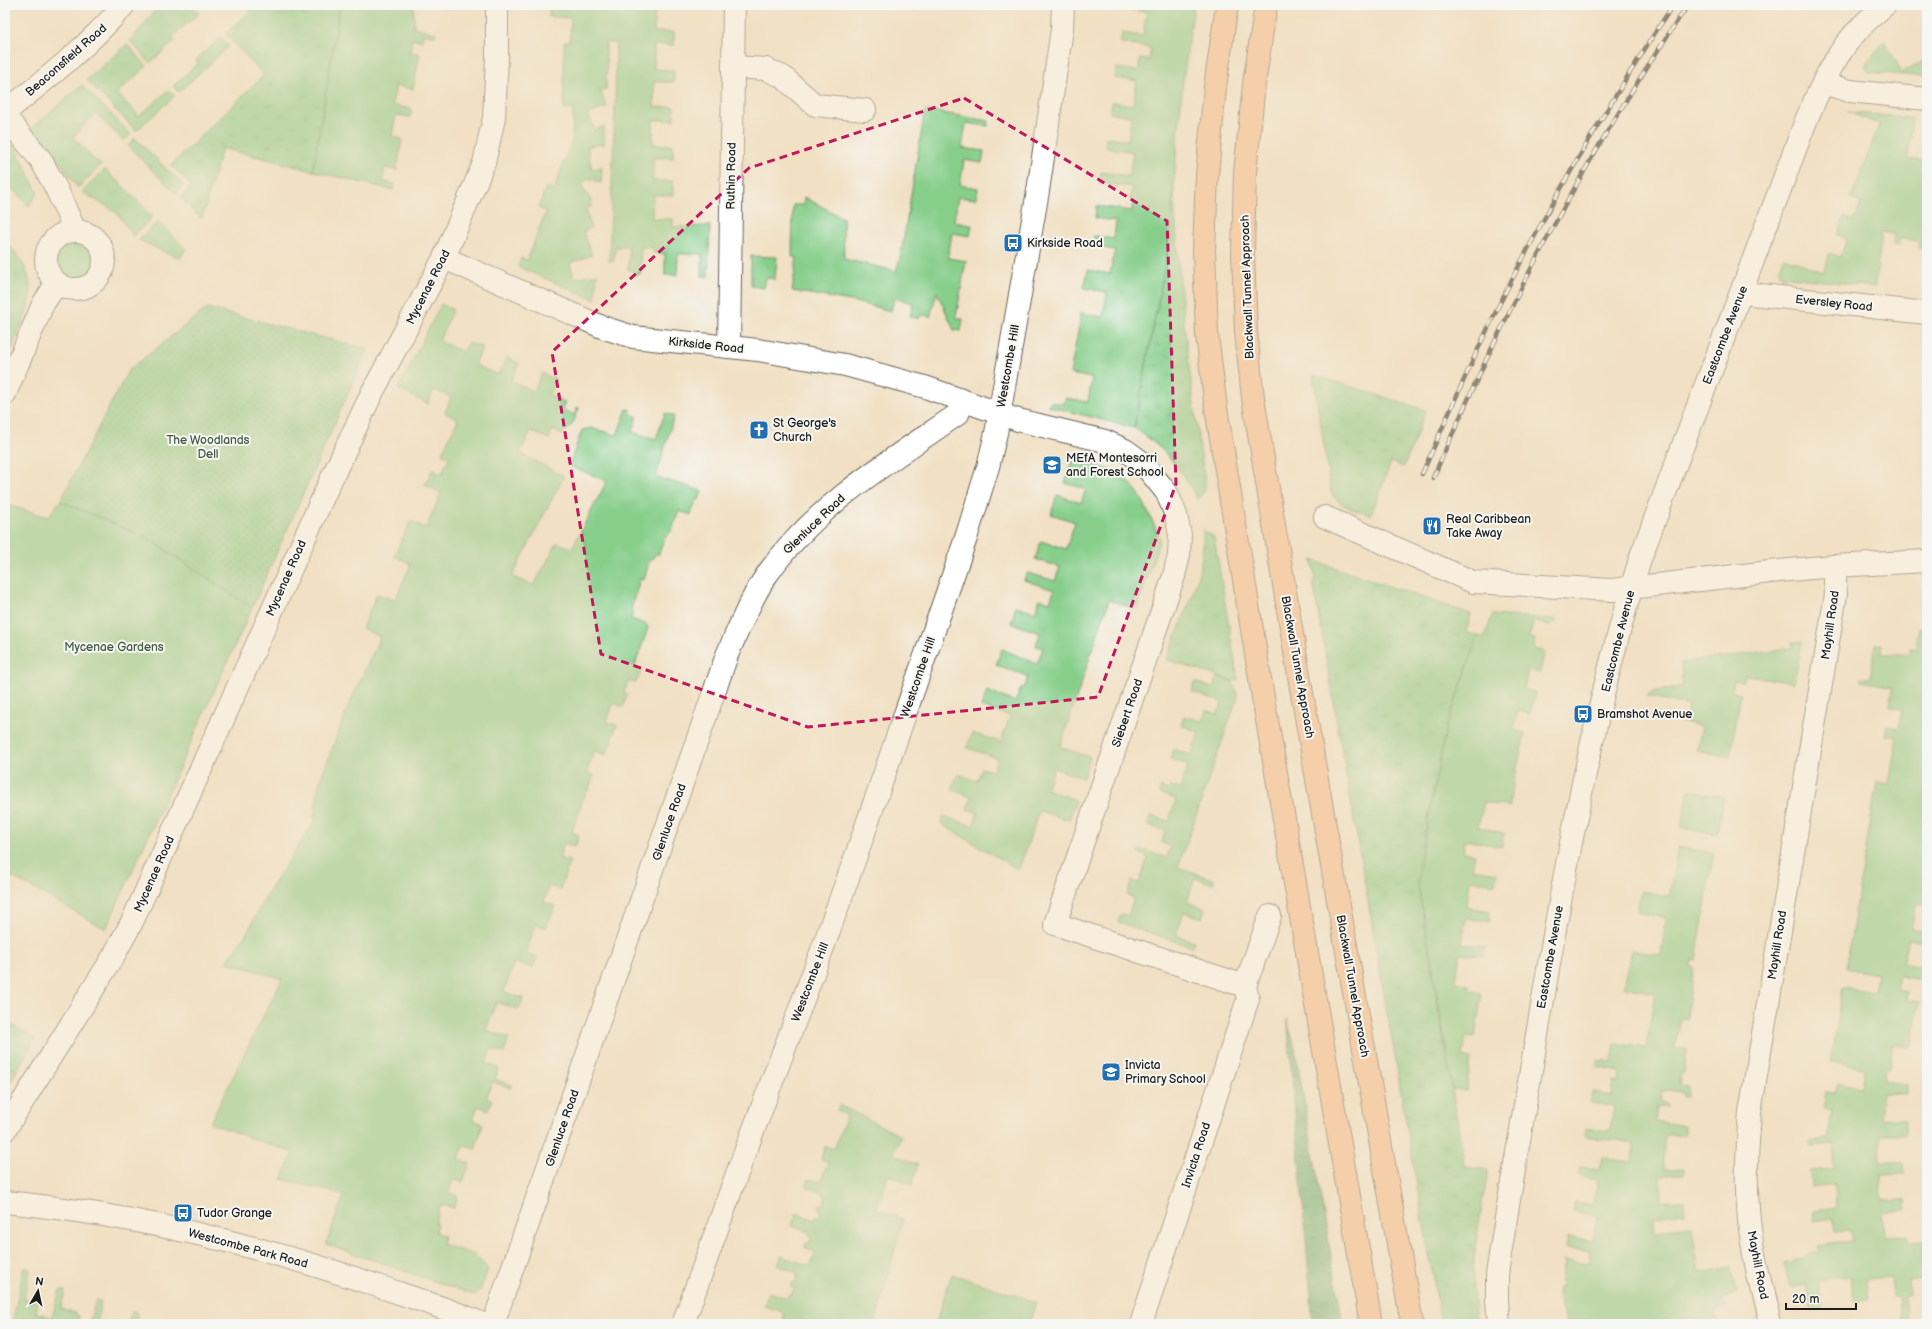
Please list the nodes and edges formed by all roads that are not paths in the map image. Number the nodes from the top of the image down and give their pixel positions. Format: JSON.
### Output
{"nodes":[{"id":1,"x":124,"y":5,"type":"edge"},
{"id":2,"x":497,"y":5,"type":"edge"},
{"id":3,"x":734,"y":5,"type":"edge"},
{"id":4,"x":1063,"y":5,"type":"edge"},
{"id":5,"x":1227,"y":5,"type":"edge"},
{"id":6,"x":1266,"y":5,"type":"edge"},
{"id":7,"x":1885,"y":5,"type":"edge"},
{"id":8,"x":733,"y":67,"type":"junction"},
{"id":9,"x":1823,"y":83,"type":"junction"},
{"id":10,"x":1927,"y":99,"type":"edge"},
{"id":11,"x":865,"y":110,"type":"dead end"},
{"id":12,"x":5,"y":112,"type":"edge"},
{"id":13,"x":5,"y":116,"type":"edge"},
{"id":14,"x":75,"y":231,"type":"junction"},
{"id":15,"x":444,"y":258,"type":"junction"},
{"id":16,"x":57,"y":283,"type":"junction"},
{"id":17,"x":1742,"y":293,"type":"junction"},
{"id":18,"x":1927,"y":313,"type":"edge"},
{"id":19,"x":729,"y":347,"type":"junction"},
{"id":20,"x":5,"y":394,"type":"edge"},
{"id":21,"x":963,"y":401,"type":"junction"},
{"id":22,"x":999,"y":414,"type":"junction"},
{"id":23,"x":1325,"y":517,"type":"dead end"},
{"id":24,"x":1927,"y":561,"type":"edge"},
{"id":25,"x":1834,"y":566,"type":"junction"},
{"id":26,"x":1631,"y":588,"type":"junction"},
{"id":27,"x":1270,"y":916,"type":"dead end"},
{"id":28,"x":1246,"y":986,"type":"junction"},
{"id":29,"x":5,"y":1130,"type":"edge"},
{"id":30,"x":5,"y":1202,"type":"edge"},
{"id":31,"x":483,"y":1324,"type":"edge"},
{"id":32,"x":493,"y":1324,"type":"edge"},
{"id":33,"x":683,"y":1324,"type":"edge"},
{"id":34,"x":1140,"y":1324,"type":"edge"},
{"id":35,"x":1371,"y":1324,"type":"edge"},
{"id":36,"x":1412,"y":1324,"type":"edge"},
{"id":37,"x":1499,"y":1324,"type":"edge"},
{"id":38,"x":1770,"y":1324,"type":"edge"}],
"edges":[{"from":1,"to":12,"type":"street","name":"Beaconsfield Road"},
{"from":2,"to":15,"type":"street","name":"Mycenae Road"},
{"from":3,"to":8,"type":"street","name":"Ruthin Road"},
{"from":4,"to":22,"type":"street","name":"Westcombe Hill"},
{"from":5,"to":35,"type":"highway"},
{"from":6,"to":36,"type":"highway","name":"Blackwall Tunnel Approach"},
{"from":7,"to":9,"type":"street","name":"Eastcombe Avenue"},
{"from":8,"to":11,"type":"street"},
{"from":8,"to":19,"type":"street","name":"Ruthin Road"},
{"from":9,"to":10,"type":"street"},
{"from":9,"to":17,"type":"street","name":"Eastcombe Avenue"},
{"from":13,"to":14,"type":"street"},
{"from":14,"to":16,"type":"street"},
{"from":14,"to":16,"type":"street"},
{"from":15,"to":19,"type":"street","name":"Kirkside Road"},
{"from":15,"to":29,"type":"street","name":"Mycenae Road"},
{"from":16,"to":20,"type":"street"},
{"from":17,"to":18,"type":"street","name":"Eversley Road"},
{"from":17,"to":26,"type":"street","name":"Eastcombe Avenue"},
{"from":19,"to":21,"type":"street","name":"Kirkside Road"},
{"from":21,"to":22,"type":"street","name":"Kirkside Road"},
{"from":21,"to":32,"type":"street","name":"Glenluce Road"},
{"from":22,"to":28,"type":"street","name":"Siebert Road"},
{"from":22,"to":33,"type":"street","name":"Westcombe Hill"},
{"from":23,"to":26,"type":"street"},
{"from":24,"to":25,"type":"street"},
{"from":25,"to":26,"type":"street"},
{"from":25,"to":38,"type":"street","name":"Mayhill Road"},
{"from":26,"to":37,"type":"street","name":"Eastcombe Avenue"},
{"from":27,"to":28,"type":"street","name":"Invicta Road"},
{"from":28,"to":34,"type":"street","name":"Invicta Road"},
{"from":30,"to":31,"type":"street","name":"Westcombe Park Road"}]}
